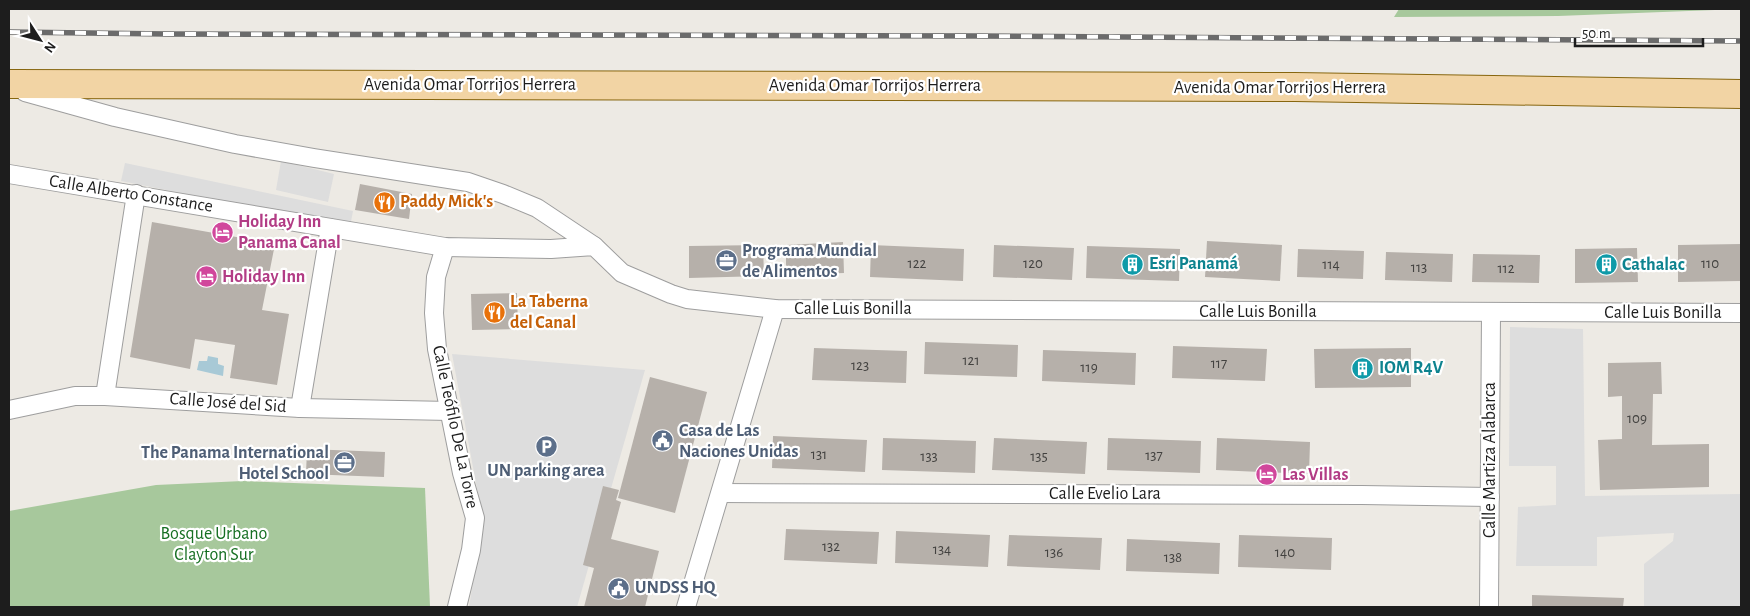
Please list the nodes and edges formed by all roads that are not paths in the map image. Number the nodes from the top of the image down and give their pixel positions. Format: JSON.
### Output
{"nodes":[{"id":1,"x":9,"y":86,"type":"edge"},
{"id":2,"x":1741,"y":94,"type":"edge"},
{"id":3,"x":9,"y":174,"type":"edge"},
{"id":4,"x":136,"y":194,"type":"junction"},
{"id":5,"x":330,"y":228,"type":"junction"},
{"id":6,"x":594,"y":246,"type":"junction"},
{"id":7,"x":445,"y":247,"type":"junction"},
{"id":8,"x":775,"y":309,"type":"junction"},
{"id":9,"x":1491,"y":313,"type":"junction"},
{"id":10,"x":1741,"y":313,"type":"edge"},
{"id":11,"x":105,"y":396,"type":"junction"},
{"id":12,"x":300,"y":408,"type":"junction"},
{"id":13,"x":9,"y":410,"type":"edge"},
{"id":14,"x":450,"y":411,"type":"junction"},
{"id":15,"x":721,"y":493,"type":"junction"},
{"id":16,"x":1490,"y":497,"type":"junction"},
{"id":17,"x":457,"y":607,"type":"edge"},
{"id":18,"x":686,"y":607,"type":"edge"},
{"id":19,"x":1489,"y":607,"type":"edge"}],
"edges":[{"from":1,"to":2,"type":"main road","name":"Avenida Omar Torrijos Herrera"},
{"from":1,"to":6,"type":"street"},
{"from":3,"to":4,"type":"street","name":"Calle Alberto Constance"},
{"from":4,"to":5,"type":"street","name":"Calle Alberto Constance"},
{"from":4,"to":11,"type":"street"},
{"from":5,"to":7,"type":"street","name":"Calle Alberto Constance"},
{"from":5,"to":12,"type":"street"},
{"from":6,"to":7,"type":"street","name":"Calle Alberto Constance"},
{"from":6,"to":8,"type":"street"},
{"from":7,"to":14,"type":"street","name":"Calle Teófilo De La Torre"},
{"from":8,"to":9,"type":"street","name":"Calle Luis Bonilla"},
{"from":8,"to":15,"type":"street"},
{"from":9,"to":10,"type":"street","name":"Calle Luis Bonilla"},
{"from":9,"to":16,"type":"street","name":"Calle Martiza Alabarca"},
{"from":11,"to":12,"type":"street","name":"Calle José del Sid"},
{"from":11,"to":13,"type":"street","name":"Calle José del Sid"},
{"from":12,"to":14,"type":"street","name":"Calle José del Sid"},
{"from":14,"to":17,"type":"street","name":"Calle Teófilo De La Torre"},
{"from":15,"to":16,"type":"street","name":"Calle Evelio Lara"},
{"from":15,"to":18,"type":"street"},
{"from":16,"to":19,"type":"street","name":"Calle Martiza Alabarca"}]}
